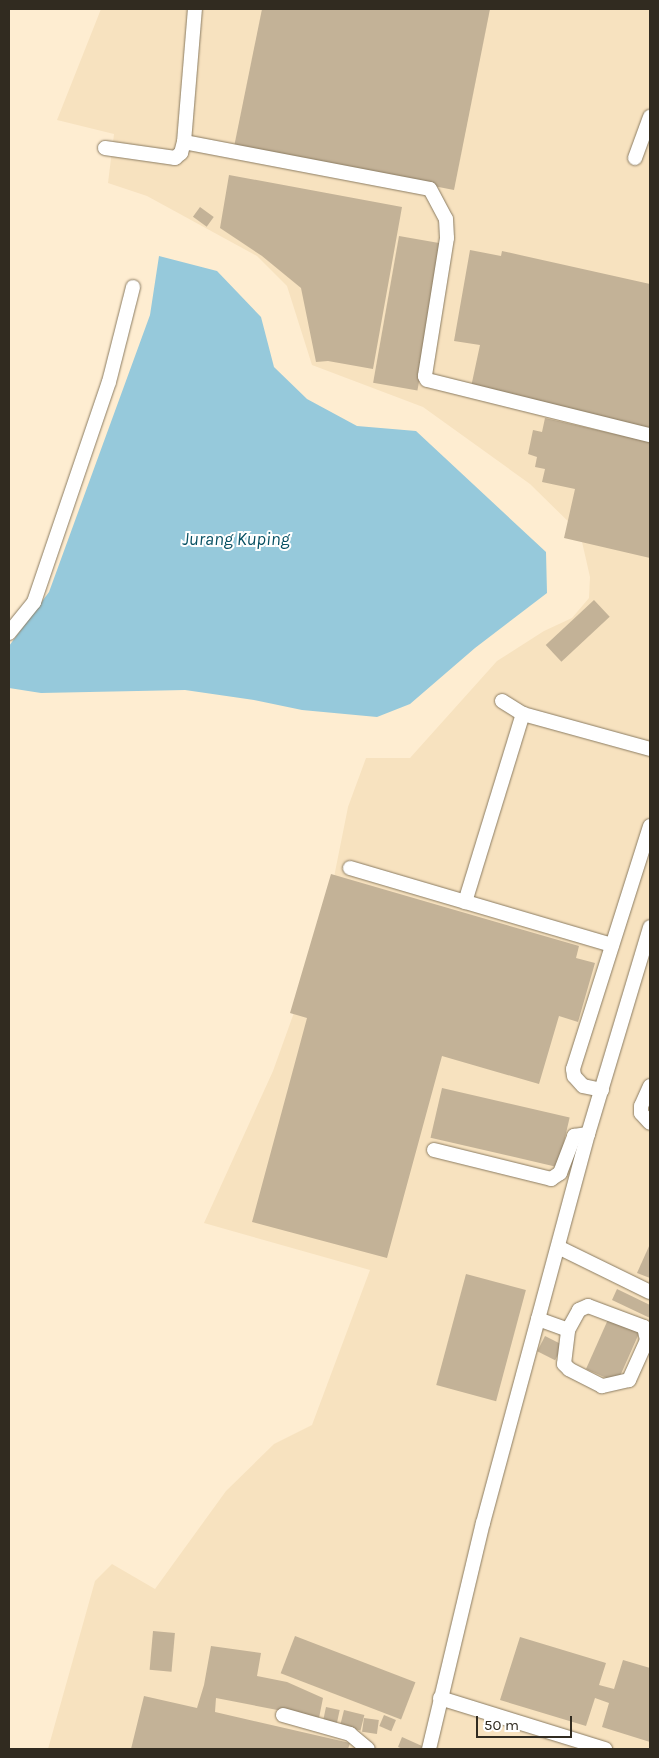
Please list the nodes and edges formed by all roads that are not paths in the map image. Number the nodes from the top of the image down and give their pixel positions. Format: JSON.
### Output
{"nodes":[{"id":1,"x":195,"y":9,"type":"edge"},
{"id":2,"x":650,"y":117,"type":"edge"},
{"id":3,"x":184,"y":142,"type":"junction"},
{"id":4,"x":105,"y":148,"type":"dead end"},
{"id":5,"x":635,"y":158,"type":"dead end"},
{"id":6,"x":133,"y":288,"type":"dead end"},
{"id":7,"x":650,"y":435,"type":"edge"},
{"id":8,"x":9,"y":633,"type":"edge"},
{"id":9,"x":502,"y":701,"type":"dead end"},
{"id":10,"x":523,"y":714,"type":"junction"},
{"id":11,"x":650,"y":749,"type":"edge"},
{"id":12,"x":650,"y":826,"type":"edge"},
{"id":13,"x":350,"y":868,"type":"dead end"},
{"id":14,"x":465,"y":902,"type":"junction"},
{"id":15,"x":650,"y":927,"type":"edge"},
{"id":16,"x":612,"y":945,"type":"junction"},
{"id":17,"x":650,"y":1086,"type":"edge"},
{"id":18,"x":602,"y":1090,"type":"junction"},
{"id":19,"x":650,"y":1123,"type":"edge"},
{"id":20,"x":588,"y":1134,"type":"junction"},
{"id":21,"x":434,"y":1150,"type":"dead end"},
{"id":22,"x":558,"y":1247,"type":"junction"},
{"id":23,"x":650,"y":1292,"type":"edge"},
{"id":24,"x":538,"y":1319,"type":"junction"},
{"id":25,"x":568,"y":1330,"type":"junction"},
{"id":26,"x":440,"y":1698,"type":"junction"},
{"id":27,"x":283,"y":1715,"type":"dead end"},
{"id":28,"x":367,"y":1749,"type":"edge"},
{"id":29,"x":429,"y":1749,"type":"edge"},
{"id":30,"x":606,"y":1749,"type":"edge"}],
"edges":[{"from":1,"to":3,"type":"street"},
{"from":2,"to":5,"type":"street"},
{"from":3,"to":4,"type":"street"},
{"from":3,"to":7,"type":"street"},
{"from":6,"to":8,"type":"street"},
{"from":9,"to":10,"type":"street"},
{"from":10,"to":11,"type":"street"},
{"from":10,"to":14,"type":"street"},
{"from":12,"to":16,"type":"street"},
{"from":13,"to":14,"type":"street"},
{"from":14,"to":16,"type":"street"},
{"from":15,"to":18,"type":"street"},
{"from":16,"to":18,"type":"street"},
{"from":17,"to":19,"type":"street"},
{"from":18,"to":20,"type":"street"},
{"from":20,"to":21,"type":"street"},
{"from":20,"to":22,"type":"street"},
{"from":22,"to":23,"type":"street"},
{"from":22,"to":24,"type":"street"},
{"from":24,"to":25,"type":"street"},
{"from":24,"to":26,"type":"street"},
{"from":25,"to":25,"type":"street"},
{"from":26,"to":29,"type":"street"},
{"from":26,"to":30,"type":"street"},
{"from":27,"to":28,"type":"street"}]}
